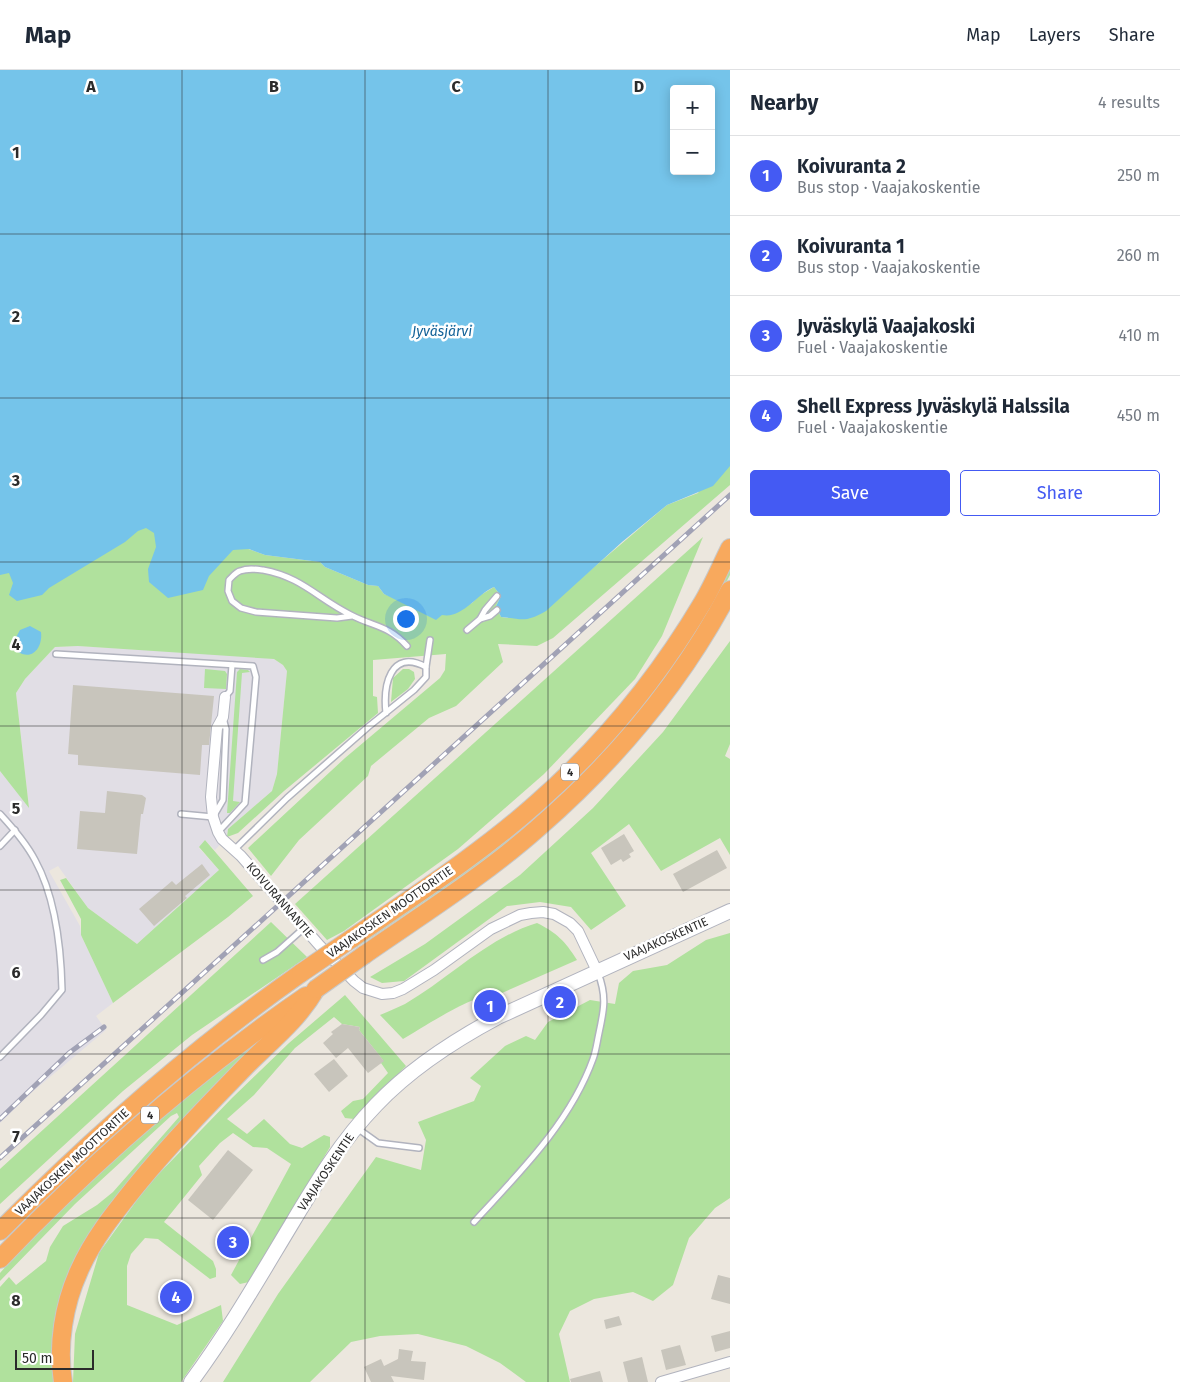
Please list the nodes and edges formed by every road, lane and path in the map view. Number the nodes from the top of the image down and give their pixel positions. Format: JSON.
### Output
{"nodes":[{"id":1,"x":730,"y":548,"type":"edge"},
{"id":2,"x":730,"y":590,"type":"edge"},
{"id":3,"x":497,"y":596,"type":"dead end"},
{"id":4,"x":496,"y":610,"type":"dead end"},
{"id":5,"x":352,"y":616,"type":"junction"},
{"id":6,"x":480,"y":619,"type":"junction"},
{"id":7,"x":467,"y":630,"type":"dead end"},
{"id":8,"x":430,"y":640,"type":"dead end"},
{"id":9,"x":407,"y":646,"type":"dead end"},
{"id":10,"x":56,"y":654,"type":"dead end"},
{"id":11,"x":232,"y":665,"type":"junction"},
{"id":12,"x":426,"y":667,"type":"junction"},
{"id":13,"x":225,"y":697,"type":"joint"},
{"id":14,"x":386,"y":713,"type":"junction"},
{"id":15,"x":0,"y":814,"type":"edge"},
{"id":16,"x":181,"y":814,"type":"dead end"},
{"id":17,"x":213,"y":817,"type":"junction"},
{"id":18,"x":15,"y":830,"type":"junction"},
{"id":19,"x":218,"y":832,"type":"junction"},
{"id":20,"x":0,"y":846,"type":"edge"},
{"id":21,"x":233,"y":850,"type":"junction"},
{"id":22,"x":730,"y":911,"type":"edge"},
{"id":23,"x":304,"y":928,"type":"junction"},
{"id":24,"x":263,"y":960,"type":"dead end"},
{"id":25,"x":597,"y":971,"type":"junction"},
{"id":26,"x":316,"y":989,"type":"junction"},
{"id":27,"x":0,"y":1057,"type":"edge"},
{"id":28,"x":356,"y":1127,"type":"junction"},
{"id":29,"x":419,"y":1148,"type":"dead end"},
{"id":30,"x":30,"y":1200,"type":"junction"},
{"id":31,"x":0,"y":1219,"type":"edge"},
{"id":32,"x":474,"y":1222,"type":"dead end"},
{"id":33,"x":0,"y":1231,"type":"edge"},
{"id":34,"x":0,"y":1259,"type":"edge"},
{"id":35,"x":730,"y":1362,"type":"edge"},
{"id":36,"x":63,"y":1382,"type":"edge"},
{"id":37,"x":191,"y":1382,"type":"edge"},
{"id":38,"x":661,"y":1382,"type":"edge"}],
"edges":[{"from":1,"to":30,"type":"highway","name":"VAAJAKOSKEN MOOTTORITIE","number":"4","bridge":true},
{"from":2,"to":26,"type":"highway","name":"VAAJAKOSKEN MOOTTORITIE","number":"4","bridge":true},
{"from":3,"to":6,"type":"lane"},
{"from":4,"to":6,"type":"lane"},
{"from":5,"to":5,"type":"lane"},
{"from":5,"to":9,"type":"lane"},
{"from":6,"to":7,"type":"lane"},
{"from":8,"to":12,"type":"lane"},
{"from":10,"to":11,"type":"lane"},
{"from":11,"to":13,"type":"lane"},
{"from":11,"to":19,"type":"lane"},
{"from":12,"to":14,"type":"lane"},
{"from":12,"to":14,"type":"lane"},
{"from":13,"to":17,"type":"street","name":"KOIVURANNANTIE"},
{"from":14,"to":21,"type":"lane"},
{"from":15,"to":18,"type":"lane"},
{"from":16,"to":17,"type":"lane"},
{"from":17,"to":19,"type":"street","name":"KOIVURANNANTIE"},
{"from":18,"to":20,"type":"lane"},
{"from":18,"to":27,"type":"lane"},
{"from":19,"to":21,"type":"street","name":"KOIVURANNANTIE"},
{"from":21,"to":23,"type":"street","name":"KOIVURANNANTIE"},
{"from":22,"to":25,"type":"main road","name":"VAAJAKOSKENTIE"},
{"from":23,"to":24,"type":"lane"},
{"from":23,"to":25,"type":"street","name":"KOIVURANNANTIE"},
{"from":25,"to":28,"type":"main road","name":"VAAJAKOSKENTIE"},
{"from":25,"to":32,"type":"lane"},
{"from":26,"to":34,"type":"highway","name":"VAAJAKOSKEN MOOTTORITIE","number":"4"},
{"from":26,"to":36,"type":"highway"},
{"from":28,"to":29,"type":"lane"},
{"from":28,"to":37,"type":"main road","name":"VAAJAKOSKENTIE"},
{"from":30,"to":31,"type":"highway"},
{"from":30,"to":33,"type":"highway","name":"VAAJAKOSKEN MOOTTORITIE","number":"4"},
{"from":35,"to":38,"type":"street"}]}
